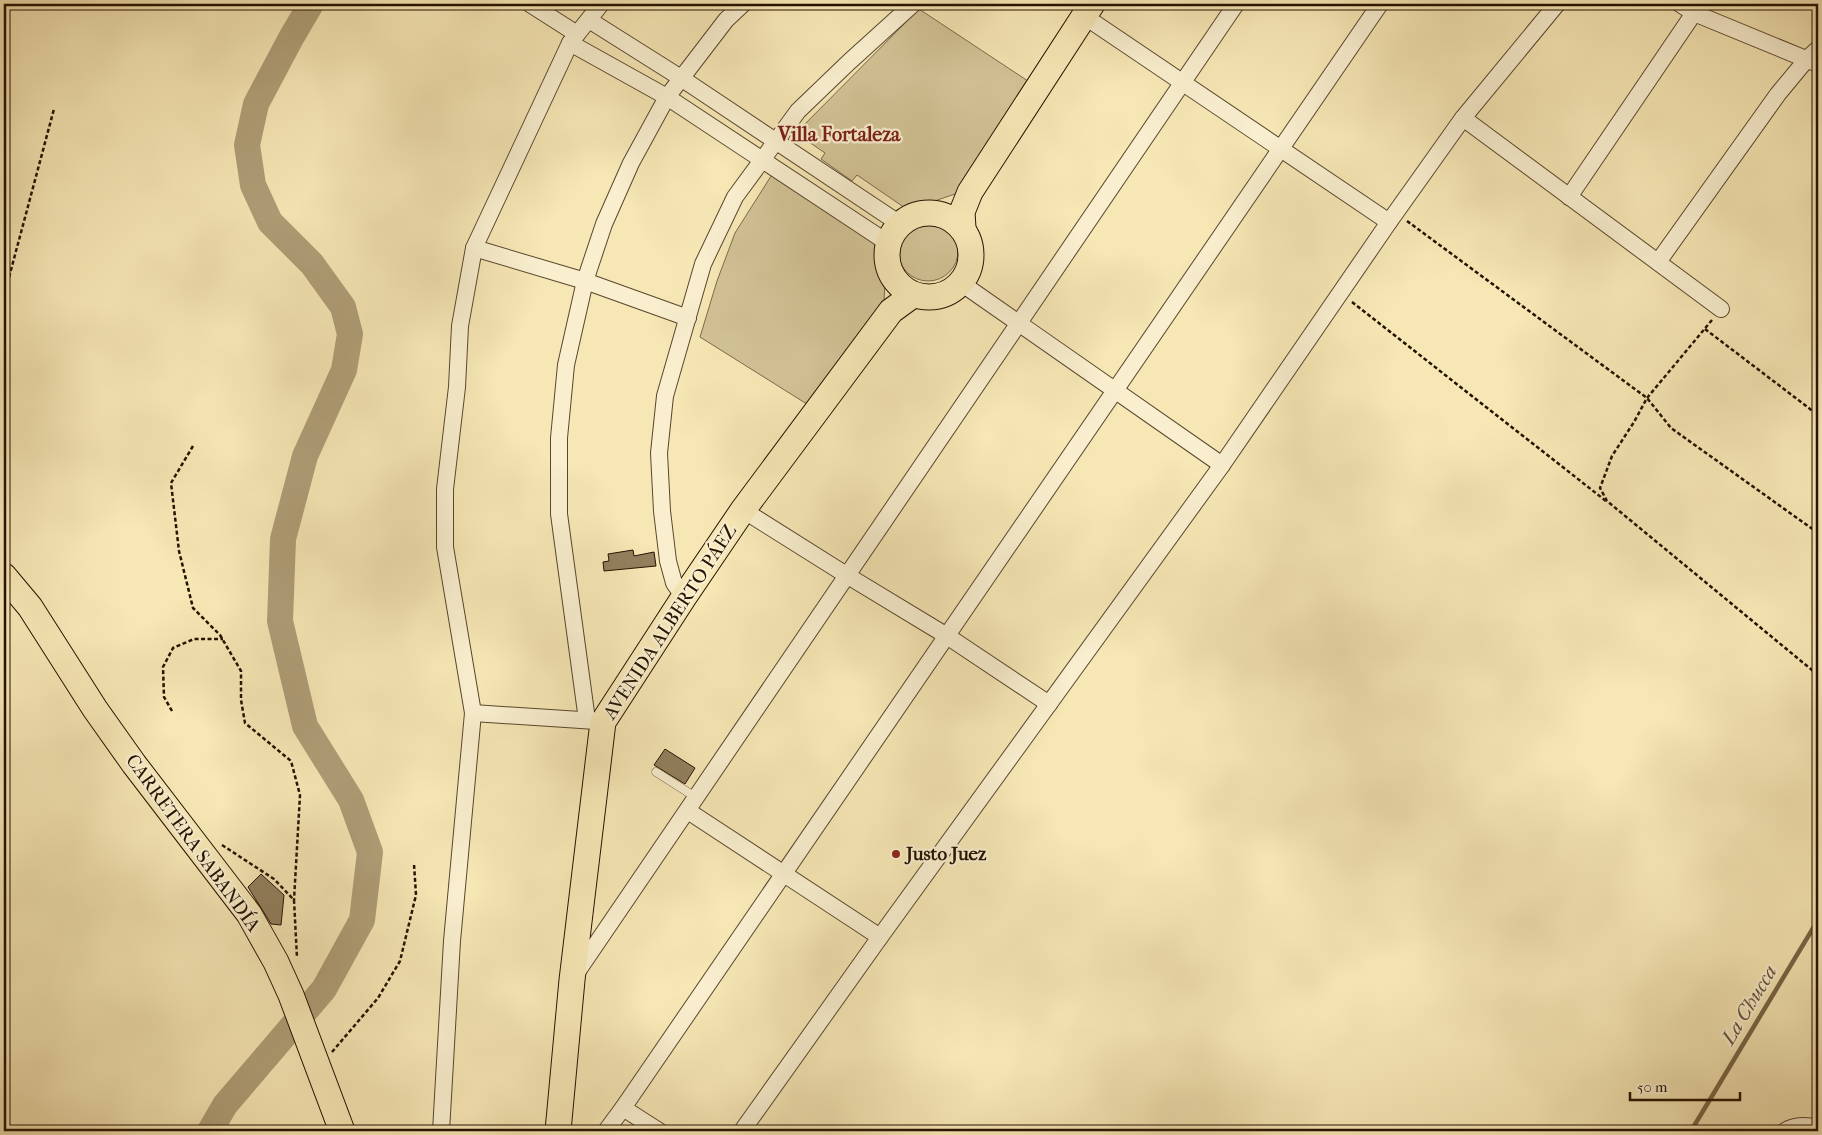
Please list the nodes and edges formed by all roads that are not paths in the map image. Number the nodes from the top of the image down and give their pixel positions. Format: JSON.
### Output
{"nodes":[{"id":1,"x":530,"y":4,"type":"edge"},
{"id":2,"x":601,"y":4,"type":"edge"},
{"id":3,"x":743,"y":4,"type":"edge"},
{"id":4,"x":913,"y":4,"type":"edge"},
{"id":5,"x":1236,"y":4,"type":"edge"},
{"id":6,"x":1380,"y":4,"type":"edge"},
{"id":7,"x":1557,"y":4,"type":"edge"},
{"id":8,"x":1680,"y":4,"type":"edge"},
{"id":9,"x":1088,"y":10,"type":"edge"},
{"id":10,"x":1694,"y":13,"type":"junction"},
{"id":11,"x":589,"y":20,"type":"junction"},
{"id":12,"x":574,"y":39,"type":"junction"},
{"id":13,"x":1815,"y":57,"type":"edge"},
{"id":14,"x":681,"y":78,"type":"junction"},
{"id":15,"x":1182,"y":83,"type":"junction"},
{"id":16,"x":667,"y":96,"type":"junction"},
{"id":17,"x":1463,"y":118,"type":"junction"},
{"id":18,"x":775,"y":140,"type":"junction"},
{"id":19,"x":1280,"y":150,"type":"junction"},
{"id":20,"x":763,"y":159,"type":"junction"},
{"id":21,"x":970,"y":192,"type":"junction"},
{"id":22,"x":1569,"y":197,"type":"junction"},
{"id":23,"x":937,"y":213,"type":"junction"},
{"id":24,"x":1393,"y":217,"type":"junction"},
{"id":25,"x":963,"y":228,"type":"junction"},
{"id":26,"x":894,"y":233,"type":"junction"},
{"id":27,"x":474,"y":248,"type":"junction"},
{"id":28,"x":1658,"y":262,"type":"junction"},
{"id":29,"x":585,"y":281,"type":"junction"},
{"id":30,"x":961,"y":283,"type":"junction"},
{"id":31,"x":905,"y":289,"type":"junction"},
{"id":32,"x":1722,"y":310,"type":"road end"},
{"id":33,"x":688,"y":318,"type":"junction"},
{"id":34,"x":1018,"y":323,"type":"junction"},
{"id":35,"x":1115,"y":390,"type":"junction"},
{"id":36,"x":1222,"y":465,"type":"junction"},
{"id":37,"x":743,"y":510,"type":"junction"},
{"id":38,"x":4,"y":576,"type":"edge"},
{"id":39,"x":848,"y":576,"type":"junction"},
{"id":40,"x":684,"y":597,"type":"junction"},
{"id":41,"x":947,"y":636,"type":"junction"},
{"id":42,"x":1049,"y":704,"type":"junction"},
{"id":43,"x":473,"y":713,"type":"junction"},
{"id":44,"x":595,"y":721,"type":"junction"},
{"id":45,"x":656,"y":772,"type":"dead end"},
{"id":46,"x":692,"y":804,"type":"junction"},
{"id":47,"x":783,"y":874,"type":"junction"},
{"id":48,"x":880,"y":937,"type":"junction"},
{"id":49,"x":572,"y":980,"type":"junction"},
{"id":50,"x":624,"y":1108,"type":"junction"},
{"id":51,"x":1818,"y":1128,"type":"edge"},
{"id":52,"x":342,"y":1131,"type":"edge"},
{"id":53,"x":441,"y":1131,"type":"edge"},
{"id":54,"x":558,"y":1131,"type":"edge"},
{"id":55,"x":606,"y":1131,"type":"edge"},
{"id":56,"x":660,"y":1131,"type":"edge"},
{"id":57,"x":742,"y":1131,"type":"edge"},
{"id":58,"x":1786,"y":1131,"type":"edge"}],
"edges":[{"from":1,"to":12,"type":"street"},
{"from":2,"to":11,"type":"street"},
{"from":3,"to":14,"type":"street"},
{"from":4,"to":18,"type":"street"},
{"from":5,"to":15,"type":"street"},
{"from":6,"to":19,"type":"street"},
{"from":7,"to":17,"type":"street"},
{"from":8,"to":10,"type":"street"},
{"from":9,"to":15,"type":"street"},
{"from":9,"to":21,"type":"main road"},
{"from":10,"to":13,"type":"street"},
{"from":10,"to":22,"type":"street"},
{"from":11,"to":12,"type":"street"},
{"from":11,"to":14,"type":"street"},
{"from":12,"to":16,"type":"street"},
{"from":12,"to":27,"type":"street"},
{"from":13,"to":28,"type":"street"},
{"from":14,"to":16,"type":"street"},
{"from":14,"to":18,"type":"street"},
{"from":15,"to":19,"type":"street"},
{"from":15,"to":34,"type":"street"},
{"from":16,"to":20,"type":"street"},
{"from":16,"to":29,"type":"street"},
{"from":17,"to":22,"type":"street"},
{"from":17,"to":24,"type":"street"},
{"from":18,"to":20,"type":"street"},
{"from":18,"to":26,"type":"street"},
{"from":19,"to":24,"type":"street"},
{"from":19,"to":35,"type":"street"},
{"from":20,"to":26,"type":"street"},
{"from":20,"to":33,"type":"street"},
{"from":21,"to":23,"type":"main road"},
{"from":21,"to":25,"type":"main road"},
{"from":22,"to":28,"type":"street"},
{"from":23,"to":25,"type":"main road"},
{"from":23,"to":26,"type":"main road"},
{"from":24,"to":36,"type":"street"},
{"from":25,"to":30,"type":"main road"},
{"from":26,"to":31,"type":"main road"},
{"from":27,"to":29,"type":"street"},
{"from":27,"to":43,"type":"street"},
{"from":28,"to":32,"type":"street"},
{"from":29,"to":33,"type":"street"},
{"from":29,"to":44,"type":"street"},
{"from":30,"to":31,"type":"main road"},
{"from":30,"to":34,"type":"street"},
{"from":31,"to":37,"type":"main road","name":"AVENIDA ALBERTO PÁEZ"},
{"from":33,"to":40,"type":"street"},
{"from":34,"to":35,"type":"street"},
{"from":34,"to":39,"type":"street"},
{"from":35,"to":36,"type":"street"},
{"from":35,"to":41,"type":"street"},
{"from":36,"to":42,"type":"street"},
{"from":37,"to":39,"type":"street"},
{"from":37,"to":40,"type":"main road","name":"AVENIDA ALBERTO PÁEZ"},
{"from":38,"to":52,"type":"main road","name":"CARRETERA SABANDÍA"},
{"from":39,"to":41,"type":"street"},
{"from":39,"to":46,"type":"street"},
{"from":40,"to":44,"type":"main road","name":"AVENIDA ALBERTO PÁEZ"},
{"from":41,"to":42,"type":"street"},
{"from":41,"to":47,"type":"street"},
{"from":42,"to":48,"type":"street"},
{"from":43,"to":44,"type":"street"},
{"from":43,"to":53,"type":"street"},
{"from":44,"to":49,"type":"main road","name":"AVENIDA ALBERTO PÁEZ"},
{"from":45,"to":46,"type":"lane"},
{"from":46,"to":47,"type":"street"},
{"from":46,"to":49,"type":"street"},
{"from":47,"to":48,"type":"street"},
{"from":47,"to":50,"type":"street"},
{"from":48,"to":57,"type":"street"},
{"from":49,"to":54,"type":"main road","name":"AVENIDA ALBERTO PÁEZ"},
{"from":50,"to":55,"type":"street"},
{"from":50,"to":56,"type":"street"},
{"from":51,"to":58,"type":"street"}]}
